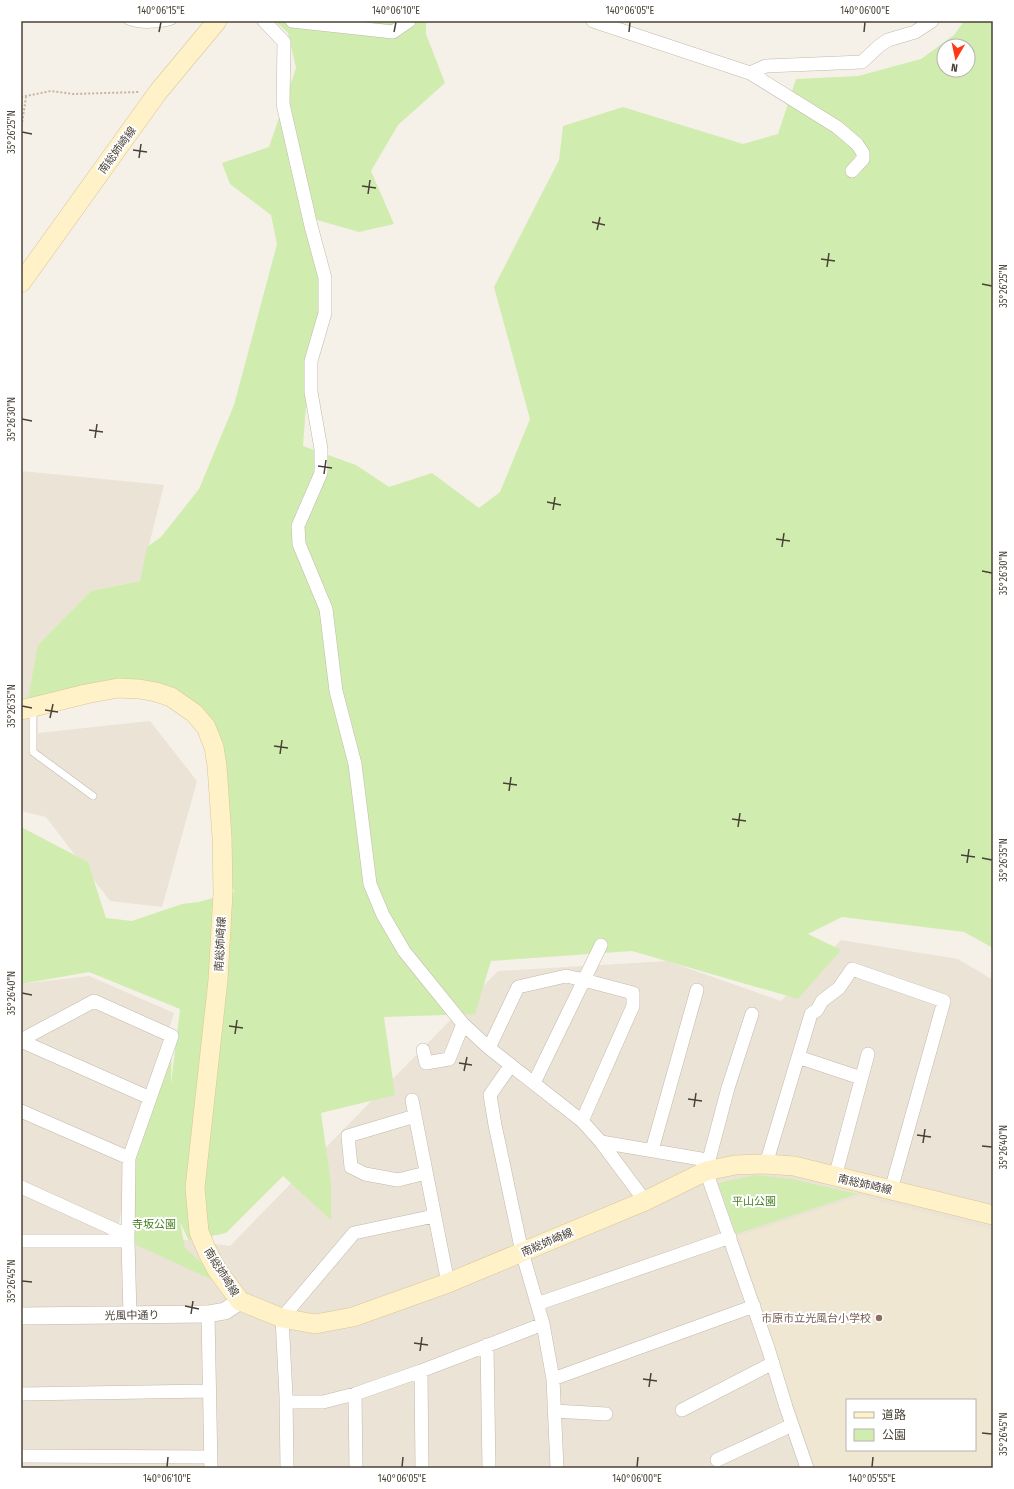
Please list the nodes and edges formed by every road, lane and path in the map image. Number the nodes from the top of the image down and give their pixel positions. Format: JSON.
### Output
{"nodes":[{"id":1,"x":128,"y":21,"type":"edge"},
{"id":2,"x":172,"y":21,"type":"edge"},
{"id":3,"x":217,"y":21,"type":"edge"},
{"id":4,"x":264,"y":21,"type":"edge"},
{"id":5,"x":292,"y":21,"type":"edge"},
{"id":6,"x":409,"y":21,"type":"edge"},
{"id":7,"x":593,"y":21,"type":"edge"},
{"id":8,"x":932,"y":21,"type":"edge"},
{"id":9,"x":750,"y":73,"type":"junction"},
{"id":10,"x":158,"y":92,"type":"junction"},
{"id":11,"x":21,"y":97,"type":"edge"},
{"id":12,"x":26,"y":97,"type":"junction"},
{"id":13,"x":21,"y":130,"type":"edge"},
{"id":14,"x":852,"y":171,"type":"dead end"},
{"id":15,"x":21,"y":283,"type":"edge"},
{"id":16,"x":27,"y":709,"type":"edge"},
{"id":17,"x":93,"y":796,"type":"dead end"},
{"id":18,"x":601,"y":945,"type":"dead end"},
{"id":19,"x":584,"y":980,"type":"junction"},
{"id":20,"x":697,"y":990,"type":"dead end"},
{"id":21,"x":752,"y":1014,"type":"dead end"},
{"id":22,"x":463,"y":1024,"type":"junction"},
{"id":23,"x":21,"y":1041,"type":"edge"},
{"id":24,"x":489,"y":1048,"type":"junction"},
{"id":25,"x":423,"y":1050,"type":"dead end"},
{"id":26,"x":868,"y":1054,"type":"dead end"},
{"id":27,"x":798,"y":1057,"type":"junction"},
{"id":28,"x":511,"y":1065,"type":"junction"},
{"id":29,"x":861,"y":1078,"type":"junction"},
{"id":30,"x":534,"y":1083,"type":"junction"},
{"id":31,"x":150,"y":1098,"type":"junction"},
{"id":32,"x":412,"y":1100,"type":"dead end"},
{"id":33,"x":21,"y":1111,"type":"edge"},
{"id":34,"x":415,"y":1116,"type":"junction"},
{"id":35,"x":582,"y":1121,"type":"junction"},
{"id":36,"x":601,"y":1142,"type":"junction"},
{"id":37,"x":652,"y":1150,"type":"junction"},
{"id":38,"x":129,"y":1158,"type":"junction"},
{"id":39,"x":766,"y":1164,"type":"junction"},
{"id":40,"x":706,"y":1171,"type":"junction"},
{"id":41,"x":426,"y":1173,"type":"junction"},
{"id":42,"x":835,"y":1177,"type":"junction"},
{"id":43,"x":21,"y":1187,"type":"edge"},
{"id":44,"x":891,"y":1190,"type":"junction"},
{"id":45,"x":645,"y":1201,"type":"junction"},
{"id":46,"x":993,"y":1214,"type":"edge"},
{"id":47,"x":434,"y":1216,"type":"junction"},
{"id":48,"x":730,"y":1237,"type":"junction"},
{"id":49,"x":21,"y":1241,"type":"edge"},
{"id":50,"x":128,"y":1241,"type":"junction"},
{"id":51,"x":522,"y":1252,"type":"junction"},
{"id":52,"x":448,"y":1283,"type":"junction"},
{"id":53,"x":240,"y":1301,"type":"junction"},
{"id":54,"x":536,"y":1304,"type":"junction"},
{"id":55,"x":754,"y":1306,"type":"junction"},
{"id":56,"x":208,"y":1314,"type":"junction"},
{"id":57,"x":130,"y":1315,"type":"junction"},
{"id":58,"x":21,"y":1316,"type":"edge"},
{"id":59,"x":282,"y":1318,"type":"junction"},
{"id":60,"x":543,"y":1324,"type":"junction"},
{"id":61,"x":487,"y":1345,"type":"junction"},
{"id":62,"x":773,"y":1363,"type":"junction"},
{"id":63,"x":421,"y":1371,"type":"junction"},
{"id":64,"x":553,"y":1380,"type":"junction"},
{"id":65,"x":209,"y":1391,"type":"junction"},
{"id":66,"x":21,"y":1394,"type":"edge"},
{"id":67,"x":355,"y":1394,"type":"junction"},
{"id":68,"x":286,"y":1402,"type":"junction"},
{"id":69,"x":554,"y":1410,"type":"junction"},
{"id":70,"x":682,"y":1410,"type":"dead end"},
{"id":71,"x":606,"y":1414,"type":"dead end"},
{"id":72,"x":792,"y":1425,"type":"junction"},
{"id":73,"x":21,"y":1456,"type":"edge"},
{"id":74,"x":718,"y":1460,"type":"dead end"},
{"id":75,"x":211,"y":1462,"type":"edge"},
{"id":76,"x":287,"y":1468,"type":"edge"},
{"id":77,"x":356,"y":1468,"type":"edge"},
{"id":78,"x":422,"y":1468,"type":"edge"},
{"id":79,"x":489,"y":1468,"type":"edge"},
{"id":80,"x":557,"y":1468,"type":"edge"},
{"id":81,"x":807,"y":1468,"type":"edge"}],
"edges":[{"from":1,"to":2,"type":"lane"},
{"from":3,"to":10,"type":"main road","name":"南総姉崎線"},
{"from":4,"to":22,"type":"street"},
{"from":5,"to":6,"type":"street"},
{"from":7,"to":9,"type":"street"},
{"from":8,"to":9,"type":"street"},
{"from":9,"to":14,"type":"street"},
{"from":10,"to":12,"type":"path"},
{"from":10,"to":15,"type":"main road","name":"南総姉崎線"},
{"from":11,"to":12,"type":"path"},
{"from":12,"to":13,"type":"path"},
{"from":16,"to":17,"type":"lane"},
{"from":16,"to":53,"type":"main road","name":"南総姉崎線"},
{"from":18,"to":19,"type":"street"},
{"from":19,"to":24,"type":"street"},
{"from":19,"to":30,"type":"street"},
{"from":19,"to":35,"type":"street"},
{"from":20,"to":37,"type":"street"},
{"from":21,"to":40,"type":"street"},
{"from":22,"to":24,"type":"street"},
{"from":22,"to":25,"type":"street"},
{"from":23,"to":31,"type":"street"},
{"from":23,"to":31,"type":"street"},
{"from":24,"to":28,"type":"street"},
{"from":26,"to":29,"type":"street"},
{"from":27,"to":29,"type":"street"},
{"from":27,"to":39,"type":"street"},
{"from":27,"to":44,"type":"street"},
{"from":28,"to":30,"type":"street"},
{"from":28,"to":51,"type":"street"},
{"from":29,"to":42,"type":"street"},
{"from":30,"to":35,"type":"street"},
{"from":31,"to":38,"type":"street"},
{"from":32,"to":34,"type":"street"},
{"from":33,"to":38,"type":"street"},
{"from":34,"to":41,"type":"street"},
{"from":34,"to":41,"type":"street"},
{"from":35,"to":36,"type":"street"},
{"from":36,"to":37,"type":"street"},
{"from":36,"to":45,"type":"street"},
{"from":37,"to":40,"type":"street"},
{"from":38,"to":50,"type":"street"},
{"from":39,"to":40,"type":"main road","name":"南総姉崎線"},
{"from":39,"to":42,"type":"main road","name":"南総姉崎線"},
{"from":40,"to":45,"type":"main road","name":"南総姉崎線"},
{"from":40,"to":48,"type":"street"},
{"from":41,"to":47,"type":"street"},
{"from":42,"to":44,"type":"main road","name":"南総姉崎線"},
{"from":43,"to":50,"type":"street"},
{"from":44,"to":46,"type":"main road","name":"南総姉崎線"},
{"from":45,"to":51,"type":"main road","name":"南総姉崎線"},
{"from":47,"to":52,"type":"street"},
{"from":47,"to":59,"type":"street"},
{"from":48,"to":54,"type":"street"},
{"from":48,"to":55,"type":"street"},
{"from":49,"to":50,"type":"street"},
{"from":50,"to":57,"type":"street"},
{"from":51,"to":52,"type":"main road","name":"南総姉崎線"},
{"from":51,"to":54,"type":"street"},
{"from":52,"to":59,"type":"main road","name":"南総姉崎線"},
{"from":53,"to":56,"type":"street","name":"光風中通り"},
{"from":53,"to":59,"type":"main road","name":"南総姉崎線"},
{"from":54,"to":60,"type":"street"},
{"from":55,"to":62,"type":"street"},
{"from":55,"to":64,"type":"street"},
{"from":56,"to":57,"type":"street","name":"光風中通り"},
{"from":56,"to":65,"type":"street"},
{"from":57,"to":58,"type":"street","name":"光風中通り"},
{"from":59,"to":68,"type":"street"},
{"from":60,"to":61,"type":"street"},
{"from":60,"to":64,"type":"street"},
{"from":61,"to":63,"type":"street"},
{"from":61,"to":79,"type":"street"},
{"from":62,"to":70,"type":"street"},
{"from":62,"to":72,"type":"street"},
{"from":63,"to":67,"type":"street"},
{"from":63,"to":78,"type":"street"},
{"from":64,"to":69,"type":"street"},
{"from":65,"to":66,"type":"street"},
{"from":65,"to":75,"type":"street"},
{"from":67,"to":68,"type":"street"},
{"from":67,"to":77,"type":"street"},
{"from":68,"to":76,"type":"street"},
{"from":69,"to":71,"type":"street"},
{"from":69,"to":80,"type":"street"},
{"from":72,"to":74,"type":"street"},
{"from":72,"to":81,"type":"street"},
{"from":73,"to":75,"type":"street"}]}
